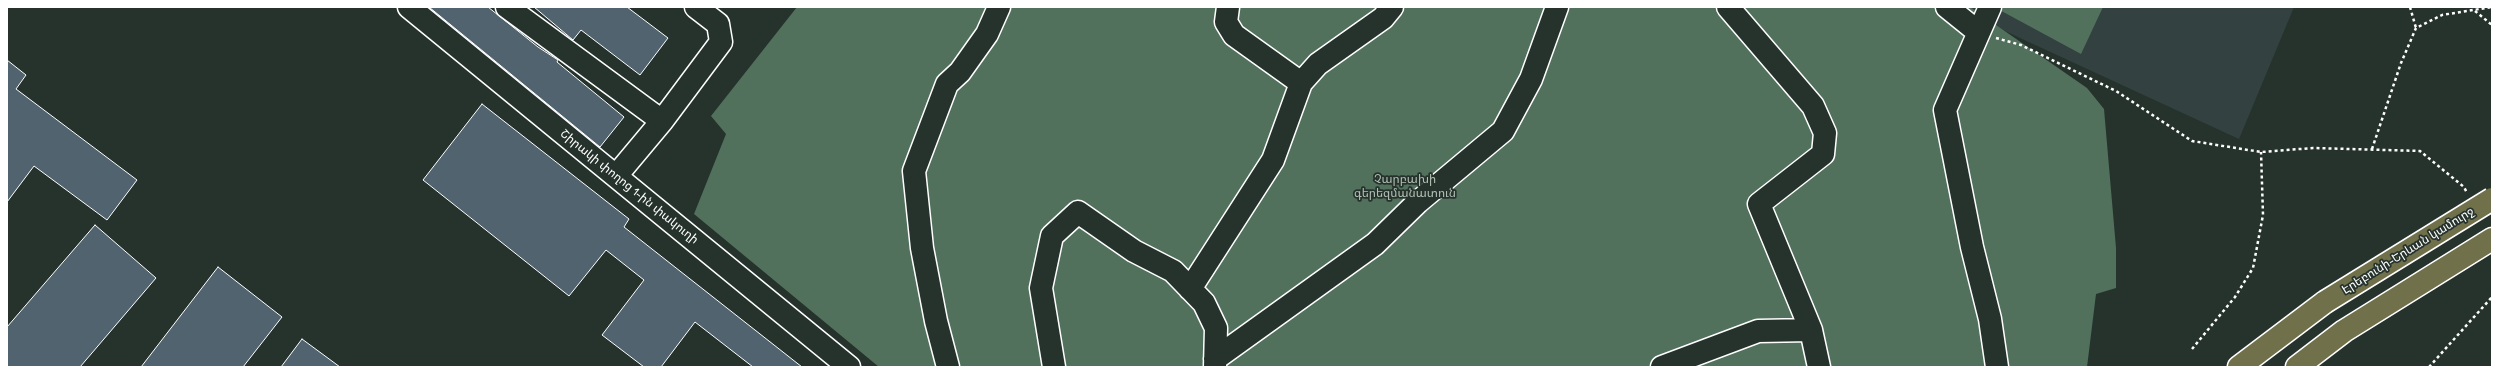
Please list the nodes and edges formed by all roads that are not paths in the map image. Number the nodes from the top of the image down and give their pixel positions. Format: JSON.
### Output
{"nodes":[{"id":1,"x":409,"y":7,"type":"edge"},
{"id":2,"x":507,"y":7,"type":"edge"},
{"id":3,"x":696,"y":7,"type":"edge"},
{"id":4,"x":999,"y":7,"type":"edge"},
{"id":5,"x":1228,"y":7,"type":"edge"},
{"id":6,"x":1392,"y":7,"type":"edge"},
{"id":7,"x":1557,"y":7,"type":"edge"},
{"id":8,"x":1728,"y":7,"type":"edge"},
{"id":9,"x":1947,"y":7,"type":"edge"},
{"id":10,"x":1990,"y":7,"type":"edge"},
{"id":11,"x":1978,"y":32,"type":"junction"},
{"id":12,"x":1300,"y":84,"type":"junction"},
{"id":13,"x":662,"y":121,"type":"junction"},
{"id":14,"x":616,"y":176,"type":"junction"},
{"id":15,"x":2482,"y":200,"type":"edge"},
{"id":16,"x":2492,"y":239,"type":"edge"},
{"id":17,"x":1190,"y":289,"type":"junction"},
{"id":18,"x":1811,"y":330,"type":"junction"},
{"id":19,"x":1215,"y":363,"type":"edge"},
{"id":20,"x":849,"y":367,"type":"edge"},
{"id":21,"x":948,"y":367,"type":"edge"},
{"id":22,"x":1054,"y":367,"type":"edge"},
{"id":23,"x":1662,"y":367,"type":"edge"},
{"id":24,"x":1819,"y":367,"type":"edge"},
{"id":25,"x":1997,"y":367,"type":"edge"},
{"id":26,"x":2239,"y":367,"type":"edge"},
{"id":27,"x":2297,"y":367,"type":"edge"}],
"edges":[{"from":1,"to":14,"type":"lane","name":"Շիրակի փողոց 1-ին փակուղի"},
{"from":2,"to":13,"type":"lane"},
{"from":3,"to":13,"type":"lane"},
{"from":4,"to":21,"type":"lane"},
{"from":5,"to":12,"type":"lane"},
{"from":6,"to":12,"type":"lane"},
{"from":7,"to":19,"type":"lane"},
{"from":8,"to":18,"type":"lane"},
{"from":9,"to":11,"type":"lane"},
{"from":10,"to":11,"type":"lane"},
{"from":11,"to":25,"type":"lane"},
{"from":12,"to":17,"type":"lane"},
{"from":13,"to":14,"type":"lane"},
{"from":14,"to":20,"type":"lane","name":"Շիրակի փողոց 1-ին փակուղի"},
{"from":15,"to":26,"type":"highway","name":"Էրեբունի-Երևան կամուրջ","bridge":true},
{"from":16,"to":27,"type":"highway"},
{"from":17,"to":19,"type":"lane"},
{"from":17,"to":22,"type":"lane"},
{"from":18,"to":23,"type":"lane"},
{"from":18,"to":24,"type":"lane"}]}
